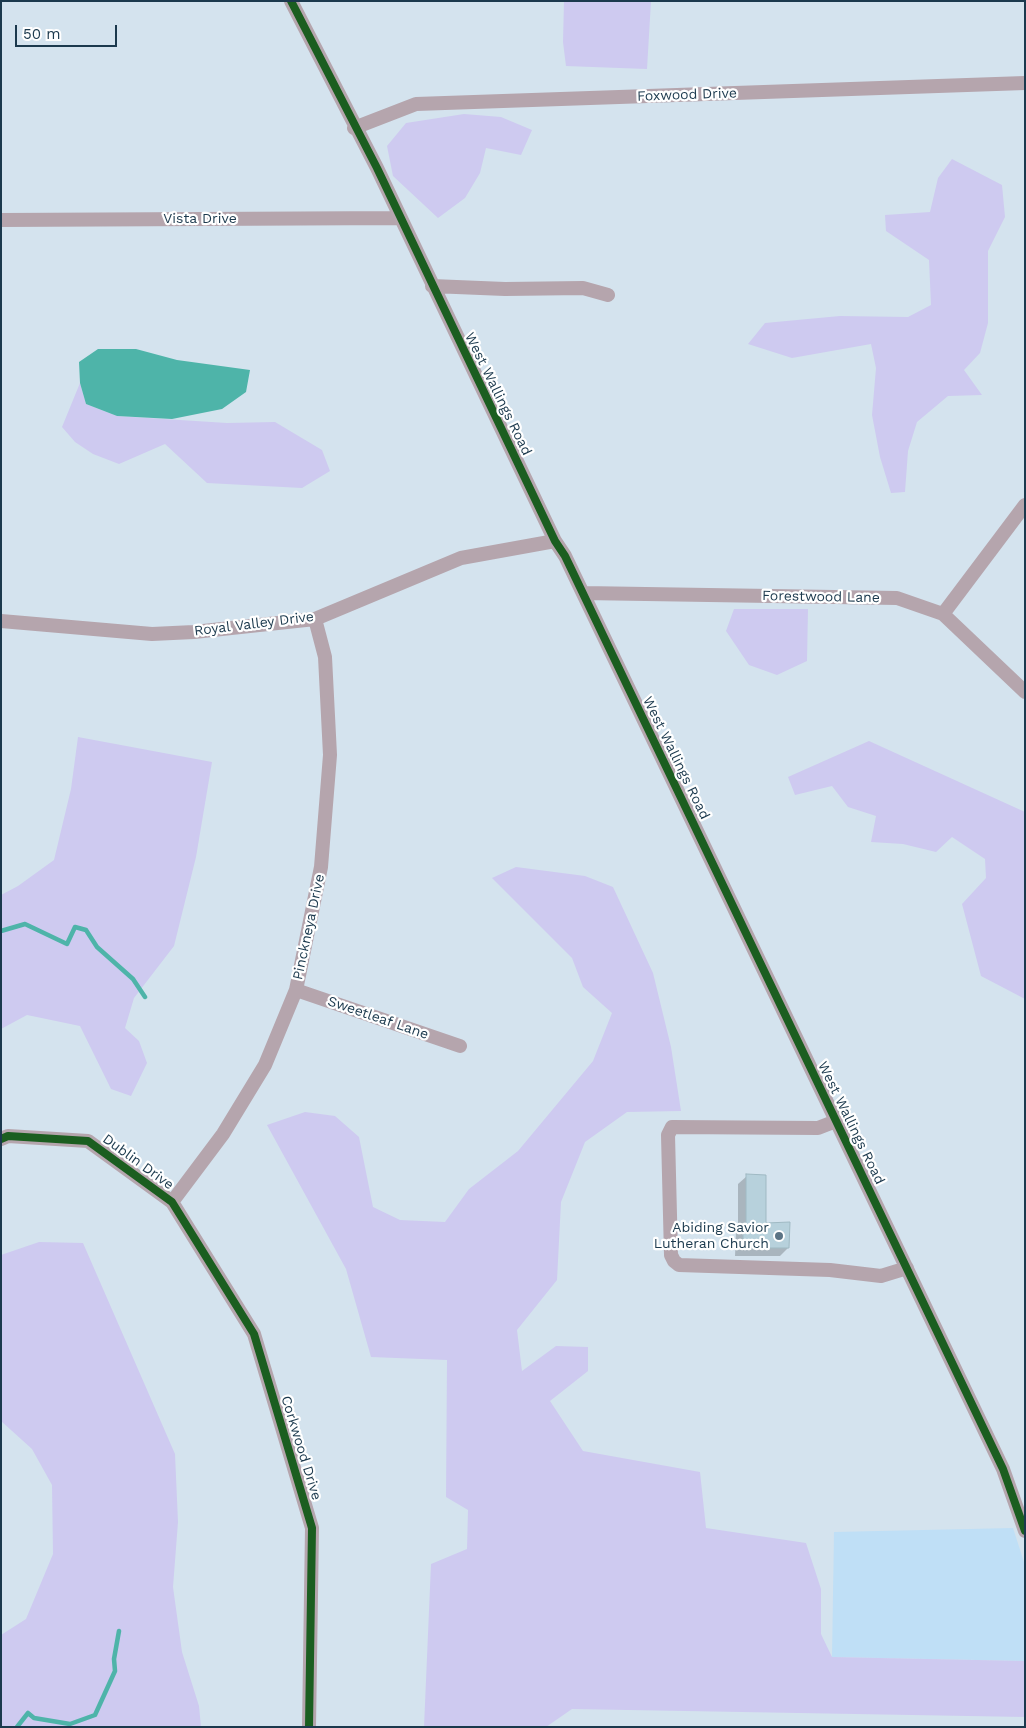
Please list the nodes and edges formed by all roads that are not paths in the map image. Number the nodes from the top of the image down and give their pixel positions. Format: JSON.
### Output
{"nodes":[{"id":1,"x":291,"y":1,"type":"edge"},
{"id":2,"x":1025,"y":83,"type":"edge"},
{"id":3,"x":354,"y":128,"type":"junction"},
{"id":4,"x":400,"y":218,"type":"junction"},
{"id":5,"x":1,"y":220,"type":"edge"},
{"id":6,"x":432,"y":286,"type":"junction"},
{"id":7,"x":608,"y":295,"type":"dead end"},
{"id":8,"x":1025,"y":505,"type":"edge"},
{"id":9,"x":555,"y":540,"type":"junction"},
{"id":10,"x":583,"y":593,"type":"junction"},
{"id":11,"x":943,"y":614,"type":"junction"},
{"id":12,"x":315,"y":618,"type":"junction"},
{"id":13,"x":1,"y":621,"type":"edge"},
{"id":14,"x":1025,"y":692,"type":"edge"},
{"id":15,"x":296,"y":990,"type":"junction"},
{"id":16,"x":460,"y":1046,"type":"dead end"},
{"id":17,"x":836,"y":1121,"type":"junction"},
{"id":18,"x":1,"y":1138,"type":"edge"},
{"id":19,"x":172,"y":1202,"type":"junction"},
{"id":20,"x":907,"y":1268,"type":"junction"},
{"id":21,"x":1025,"y":1531,"type":"edge"},
{"id":22,"x":310,"y":1727,"type":"edge"}],
"edges":[{"from":1,"to":3,"type":"street","name":"West Wallings Road"},
{"from":2,"to":3,"type":"street","name":"Foxwood Drive"},
{"from":3,"to":4,"type":"street","name":"West Wallings Road"},
{"from":4,"to":5,"type":"street","name":"Vista Drive"},
{"from":4,"to":6,"type":"street","name":"West Wallings Road"},
{"from":6,"to":7,"type":"street"},
{"from":6,"to":9,"type":"street","name":"West Wallings Road"},
{"from":8,"to":11,"type":"street"},
{"from":9,"to":10,"type":"street","name":"West Wallings Road"},
{"from":9,"to":12,"type":"street","name":"Royal Valley Drive"},
{"from":10,"to":11,"type":"street","name":"Forestwood Lane"},
{"from":10,"to":17,"type":"street","name":"West Wallings Road"},
{"from":11,"to":14,"type":"street","name":"Forestwood Lane"},
{"from":12,"to":13,"type":"street","name":"Royal Valley Drive"},
{"from":12,"to":15,"type":"street","name":"Pinckneya Drive"},
{"from":15,"to":16,"type":"street","name":"Sweetleaf Lane"},
{"from":15,"to":19,"type":"street","name":"Pinckneya Drive"},
{"from":17,"to":20,"type":"street","name":"West Wallings Road"},
{"from":17,"to":20,"type":"street"},
{"from":18,"to":19,"type":"street","name":"Dublin Drive"},
{"from":19,"to":22,"type":"street","name":"Corkwood Drive"},
{"from":20,"to":21,"type":"street","name":"West Wallings Road"}]}
